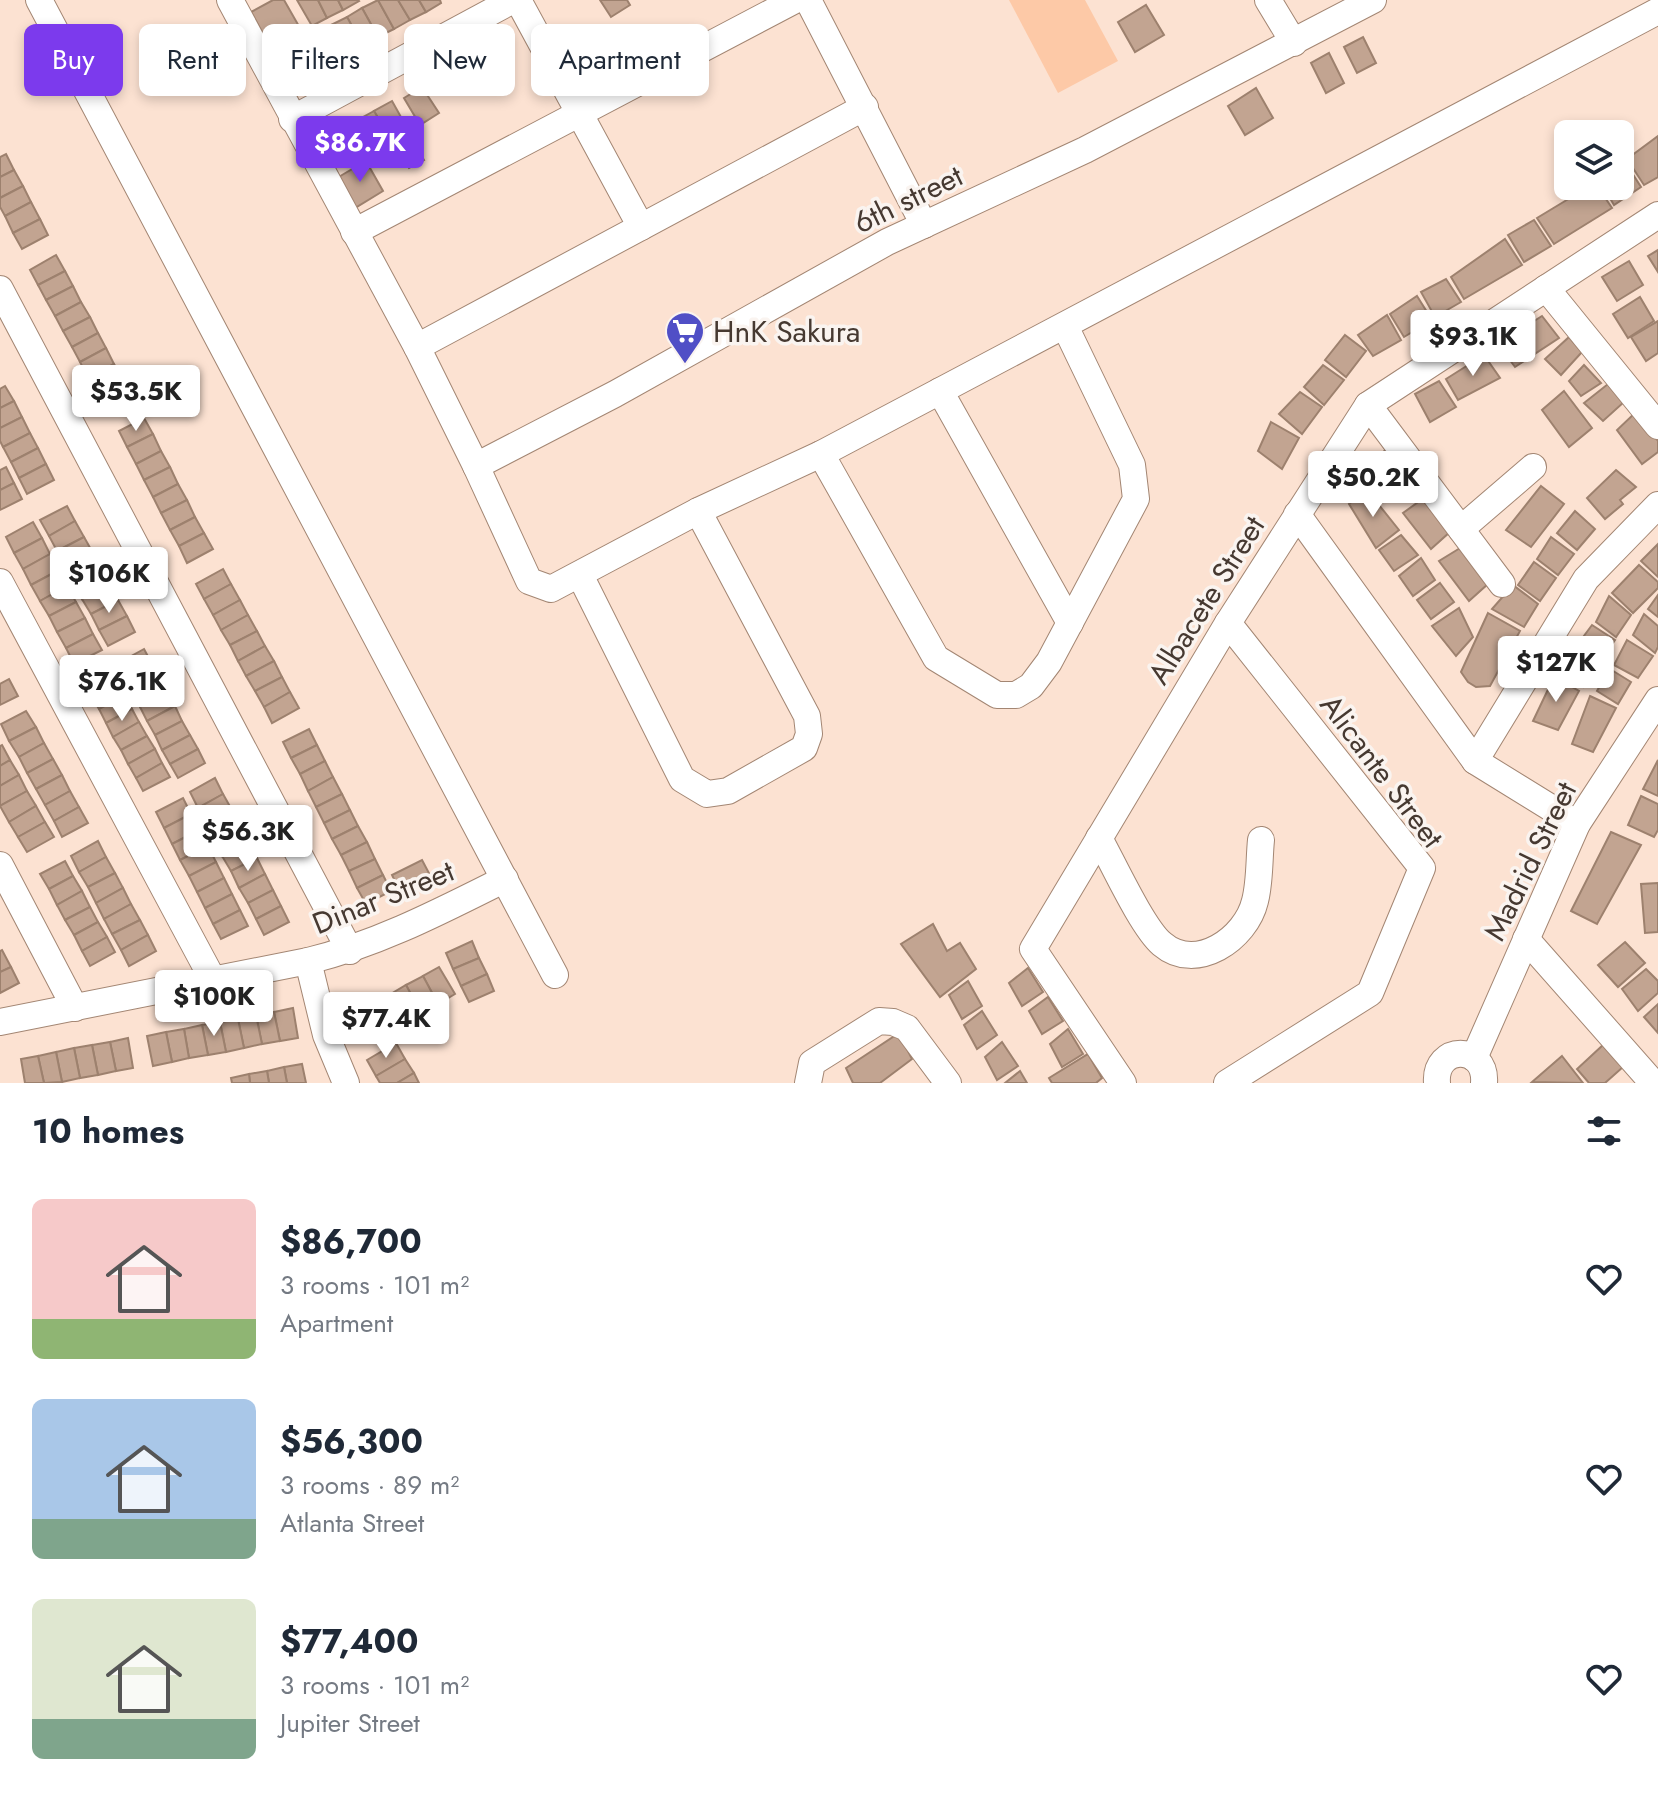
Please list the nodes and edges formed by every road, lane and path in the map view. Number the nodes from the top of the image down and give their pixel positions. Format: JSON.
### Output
{"nodes":[{"id":1,"x":39,"y":0,"type":"edge"},
{"id":2,"x":516,"y":0,"type":"edge"},
{"id":3,"x":795,"y":0,"type":"edge"},
{"id":4,"x":808,"y":0,"type":"edge"},
{"id":5,"x":1268,"y":0,"type":"edge"},
{"id":6,"x":1373,"y":0,"type":"edge"},
{"id":7,"x":232,"y":1,"type":"edge"},
{"id":8,"x":1658,"y":11,"type":"edge"},
{"id":9,"x":1294,"y":43,"type":"junction"},
{"id":10,"x":865,"y":107,"type":"junction"},
{"id":11,"x":581,"y":112,"type":"junction"},
{"id":12,"x":292,"y":119,"type":"junction"},
{"id":13,"x":1658,"y":215,"type":"edge"},
{"id":14,"x":924,"y":225,"type":"junction"},
{"id":15,"x":641,"y":227,"type":"junction"},
{"id":16,"x":354,"y":232,"type":"junction"},
{"id":17,"x":1546,"y":288,"type":"junction"},
{"id":18,"x":0,"y":289,"type":"edge"},
{"id":19,"x":1065,"y":326,"type":"junction"},
{"id":20,"x":417,"y":347,"type":"junction"},
{"id":21,"x":940,"y":391,"type":"junction"},
{"id":22,"x":1368,"y":405,"type":"junction"},
{"id":23,"x":1658,"y":426,"type":"edge"},
{"id":24,"x":821,"y":454,"type":"junction"},
{"id":25,"x":476,"y":466,"type":"junction"},
{"id":26,"x":1533,"y":467,"type":"dead end"},
{"id":27,"x":1658,"y":505,"type":"edge"},
{"id":28,"x":698,"y":511,"type":"junction"},
{"id":29,"x":1297,"y":514,"type":"junction"},
{"id":30,"x":1461,"y":529,"type":"junction"},
{"id":31,"x":580,"y":575,"type":"junction"},
{"id":32,"x":0,"y":582,"type":"edge"},
{"id":33,"x":1502,"y":584,"type":"dead end"},
{"id":34,"x":1070,"y":623,"type":"junction"},
{"id":35,"x":1228,"y":623,"type":"junction"},
{"id":36,"x":1658,"y":700,"type":"edge"},
{"id":37,"x":1475,"y":761,"type":"junction"},
{"id":38,"x":1577,"y":824,"type":"junction"},
{"id":39,"x":1099,"y":838,"type":"junction"},
{"id":40,"x":1261,"y":840,"type":"dead end"},
{"id":41,"x":0,"y":865,"type":"edge"},
{"id":42,"x":505,"y":879,"type":"junction"},
{"id":43,"x":1526,"y":939,"type":"junction"},
{"id":44,"x":350,"y":951,"type":"junction"},
{"id":45,"x":308,"y":961,"type":"junction"},
{"id":46,"x":555,"y":975,"type":"dead end"},
{"id":47,"x":212,"y":978,"type":"junction"},
{"id":48,"x":75,"y":1008,"type":"junction"},
{"id":49,"x":0,"y":1022,"type":"edge"},
{"id":50,"x":1474,"y":1058,"type":"junction"},
{"id":51,"x":346,"y":1083,"type":"edge"},
{"id":52,"x":808,"y":1083,"type":"edge"},
{"id":53,"x":948,"y":1083,"type":"edge"},
{"id":54,"x":1123,"y":1083,"type":"edge"},
{"id":55,"x":1227,"y":1083,"type":"edge"},
{"id":56,"x":1437,"y":1083,"type":"edge"},
{"id":57,"x":1484,"y":1083,"type":"edge"},
{"id":58,"x":1653,"y":1083,"type":"edge"}],
"edges":[{"from":1,"to":42,"type":"street"},
{"from":2,"to":11,"type":"street"},
{"from":2,"to":12,"type":"street"},
{"from":3,"to":11,"type":"street"},
{"from":4,"to":10,"type":"street"},
{"from":5,"to":9,"type":"street"},
{"from":6,"to":9,"type":"street","name":"6th street"},
{"from":7,"to":12,"type":"street"},
{"from":8,"to":19,"type":"street"},
{"from":9,"to":14,"type":"street","name":"6th street"},
{"from":10,"to":14,"type":"street"},
{"from":10,"to":15,"type":"street"},
{"from":11,"to":15,"type":"street"},
{"from":11,"to":16,"type":"street"},
{"from":12,"to":16,"type":"street"},
{"from":13,"to":17,"type":"street","name":"Albacete Street"},
{"from":14,"to":25,"type":"street","name":"6th street"},
{"from":15,"to":20,"type":"street"},
{"from":16,"to":20,"type":"street"},
{"from":17,"to":22,"type":"street","name":"Albacete Street"},
{"from":17,"to":23,"type":"street"},
{"from":18,"to":44,"type":"street"},
{"from":19,"to":21,"type":"street"},
{"from":19,"to":34,"type":"street"},
{"from":20,"to":25,"type":"street"},
{"from":21,"to":24,"type":"street"},
{"from":21,"to":34,"type":"street"},
{"from":22,"to":29,"type":"street","name":"Albacete Street"},
{"from":22,"to":30,"type":"street"},
{"from":24,"to":28,"type":"street"},
{"from":24,"to":34,"type":"street"},
{"from":25,"to":31,"type":"street"},
{"from":26,"to":30,"type":"street"},
{"from":27,"to":37,"type":"street"},
{"from":28,"to":31,"type":"street"},
{"from":28,"to":31,"type":"street"},
{"from":29,"to":35,"type":"street","name":"Albacete Street"},
{"from":29,"to":37,"type":"street"},
{"from":30,"to":33,"type":"street"},
{"from":32,"to":47,"type":"street"},
{"from":35,"to":39,"type":"street","name":"Albacete Street"},
{"from":35,"to":55,"type":"street","name":"Alicante Street"},
{"from":36,"to":38,"type":"street","name":"Madrid Street"},
{"from":37,"to":38,"type":"street"},
{"from":38,"to":43,"type":"street","name":"Madrid Street"},
{"from":39,"to":40,"type":"street"},
{"from":39,"to":54,"type":"street","name":"Albacete Street"},
{"from":41,"to":48,"type":"street"},
{"from":42,"to":44,"type":"street","name":"Dinar Street"},
{"from":42,"to":46,"type":"street"},
{"from":43,"to":50,"type":"street","name":"Madrid Street"},
{"from":43,"to":58,"type":"street"},
{"from":44,"to":45,"type":"street","name":"Dinar Street"},
{"from":45,"to":47,"type":"street","name":"Dinar Street"},
{"from":45,"to":51,"type":"street"},
{"from":47,"to":48,"type":"street","name":"Dinar Street"},
{"from":48,"to":49,"type":"street","name":"Dinar Street"},
{"from":50,"to":56,"type":"street"},
{"from":50,"to":57,"type":"street"},
{"from":52,"to":53,"type":"street"}]}
